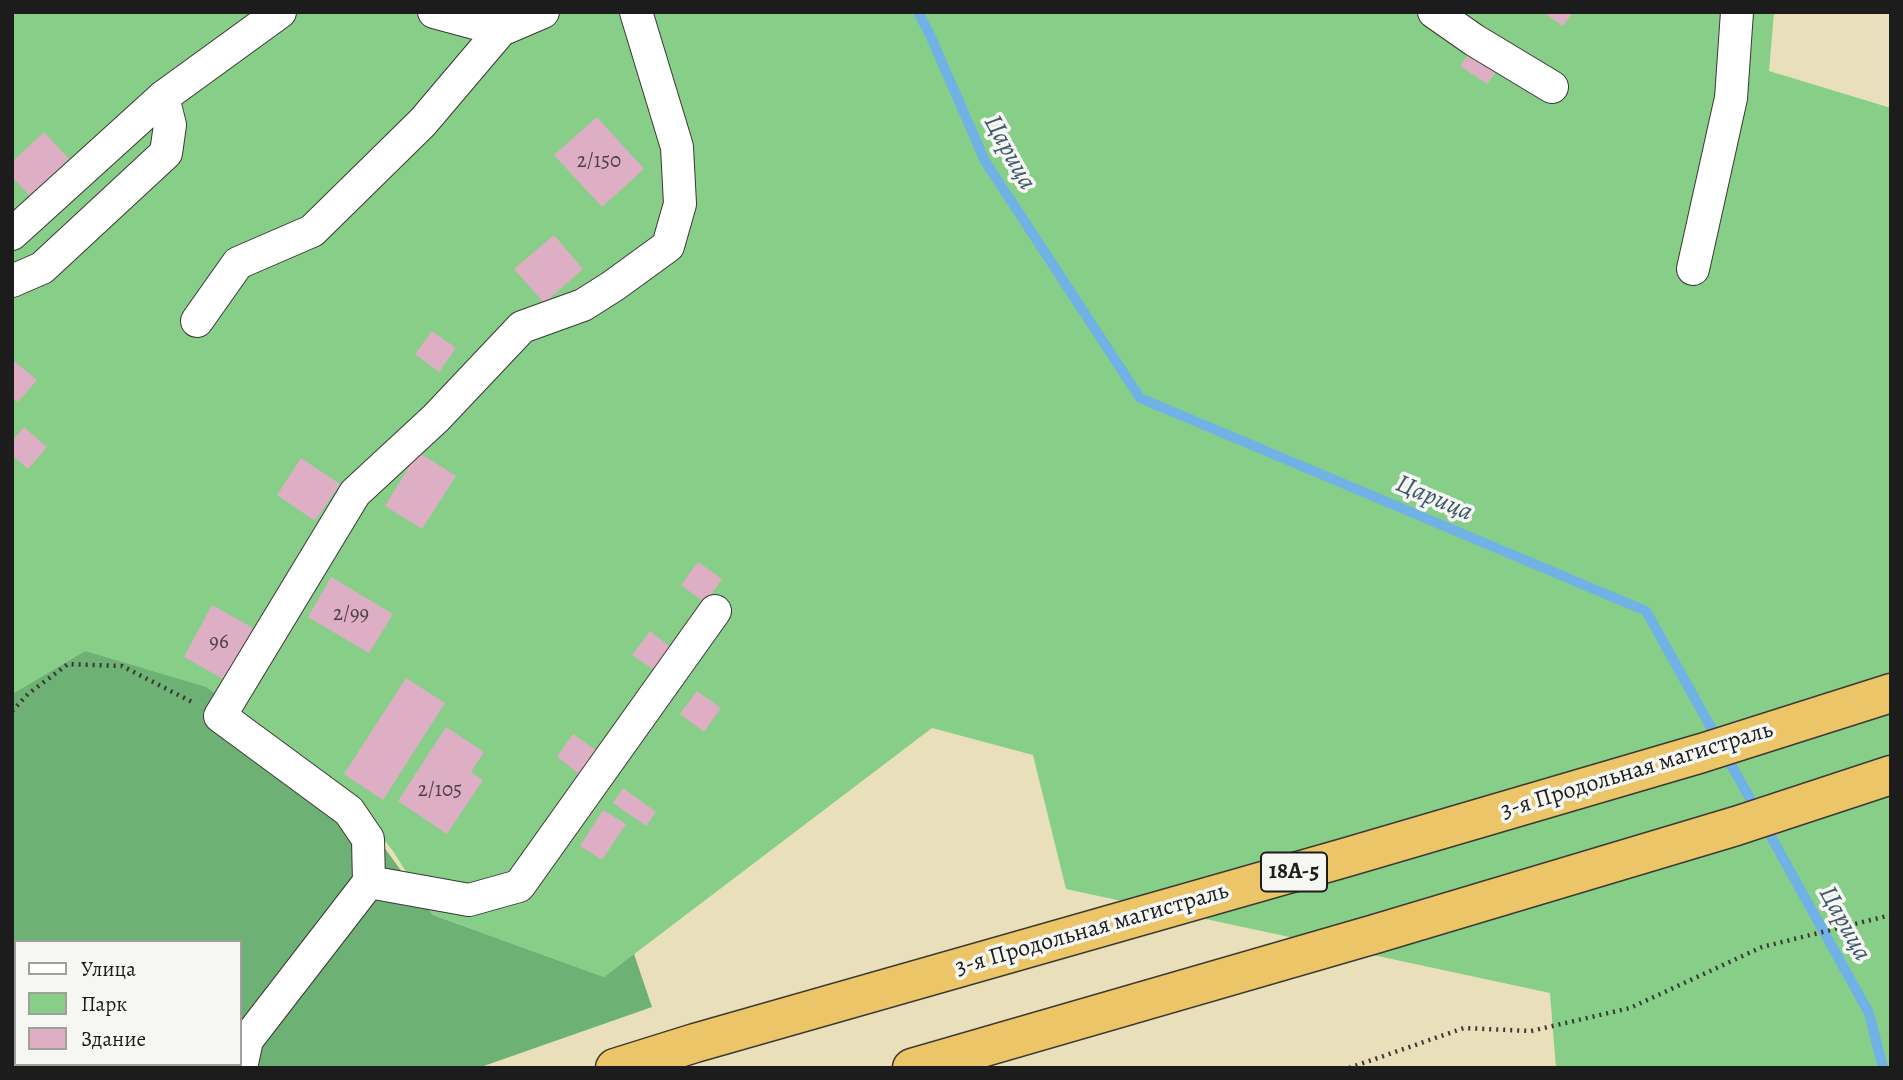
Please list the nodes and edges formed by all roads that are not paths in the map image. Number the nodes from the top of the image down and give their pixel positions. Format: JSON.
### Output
{"nodes":[{"id":1,"x":281,"y":12,"type":"edge"},
{"id":2,"x":434,"y":12,"type":"edge"},
{"id":3,"x":543,"y":12,"type":"edge"},
{"id":4,"x":636,"y":12,"type":"edge"},
{"id":5,"x":1434,"y":12,"type":"edge"},
{"id":6,"x":1737,"y":12,"type":"edge"},
{"id":7,"x":501,"y":30,"type":"junction"},
{"id":8,"x":1552,"y":87,"type":"dead end"},
{"id":9,"x":163,"y":97,"type":"junction"},
{"id":10,"x":12,"y":234,"type":"edge"},
{"id":11,"x":1693,"y":269,"type":"dead end"},
{"id":12,"x":12,"y":281,"type":"edge"},
{"id":13,"x":197,"y":321,"type":"dead end"},
{"id":14,"x":715,"y":611,"type":"dead end"},
{"id":15,"x":1891,"y":693,"type":"edge"},
{"id":16,"x":1891,"y":775,"type":"edge"},
{"id":17,"x":369,"y":882,"type":"junction"},
{"id":18,"x":242,"y":1063,"type":"edge"},
{"id":19,"x":615,"y":1068,"type":"edge"},
{"id":20,"x":912,"y":1068,"type":"edge"}],
"edges":[{"from":1,"to":9,"type":"lane"},
{"from":2,"to":7,"type":"lane"},
{"from":3,"to":7,"type":"lane"},
{"from":4,"to":17,"type":"lane"},
{"from":5,"to":8,"type":"lane"},
{"from":6,"to":11,"type":"lane"},
{"from":7,"to":13,"type":"lane"},
{"from":9,"to":10,"type":"lane"},
{"from":9,"to":12,"type":"lane"},
{"from":14,"to":17,"type":"lane"},
{"from":15,"to":19,"type":"highway","name":"3-я Продольная магистраль","number":"18А-5"},
{"from":16,"to":20,"type":"highway"},
{"from":17,"to":18,"type":"lane"}]}
